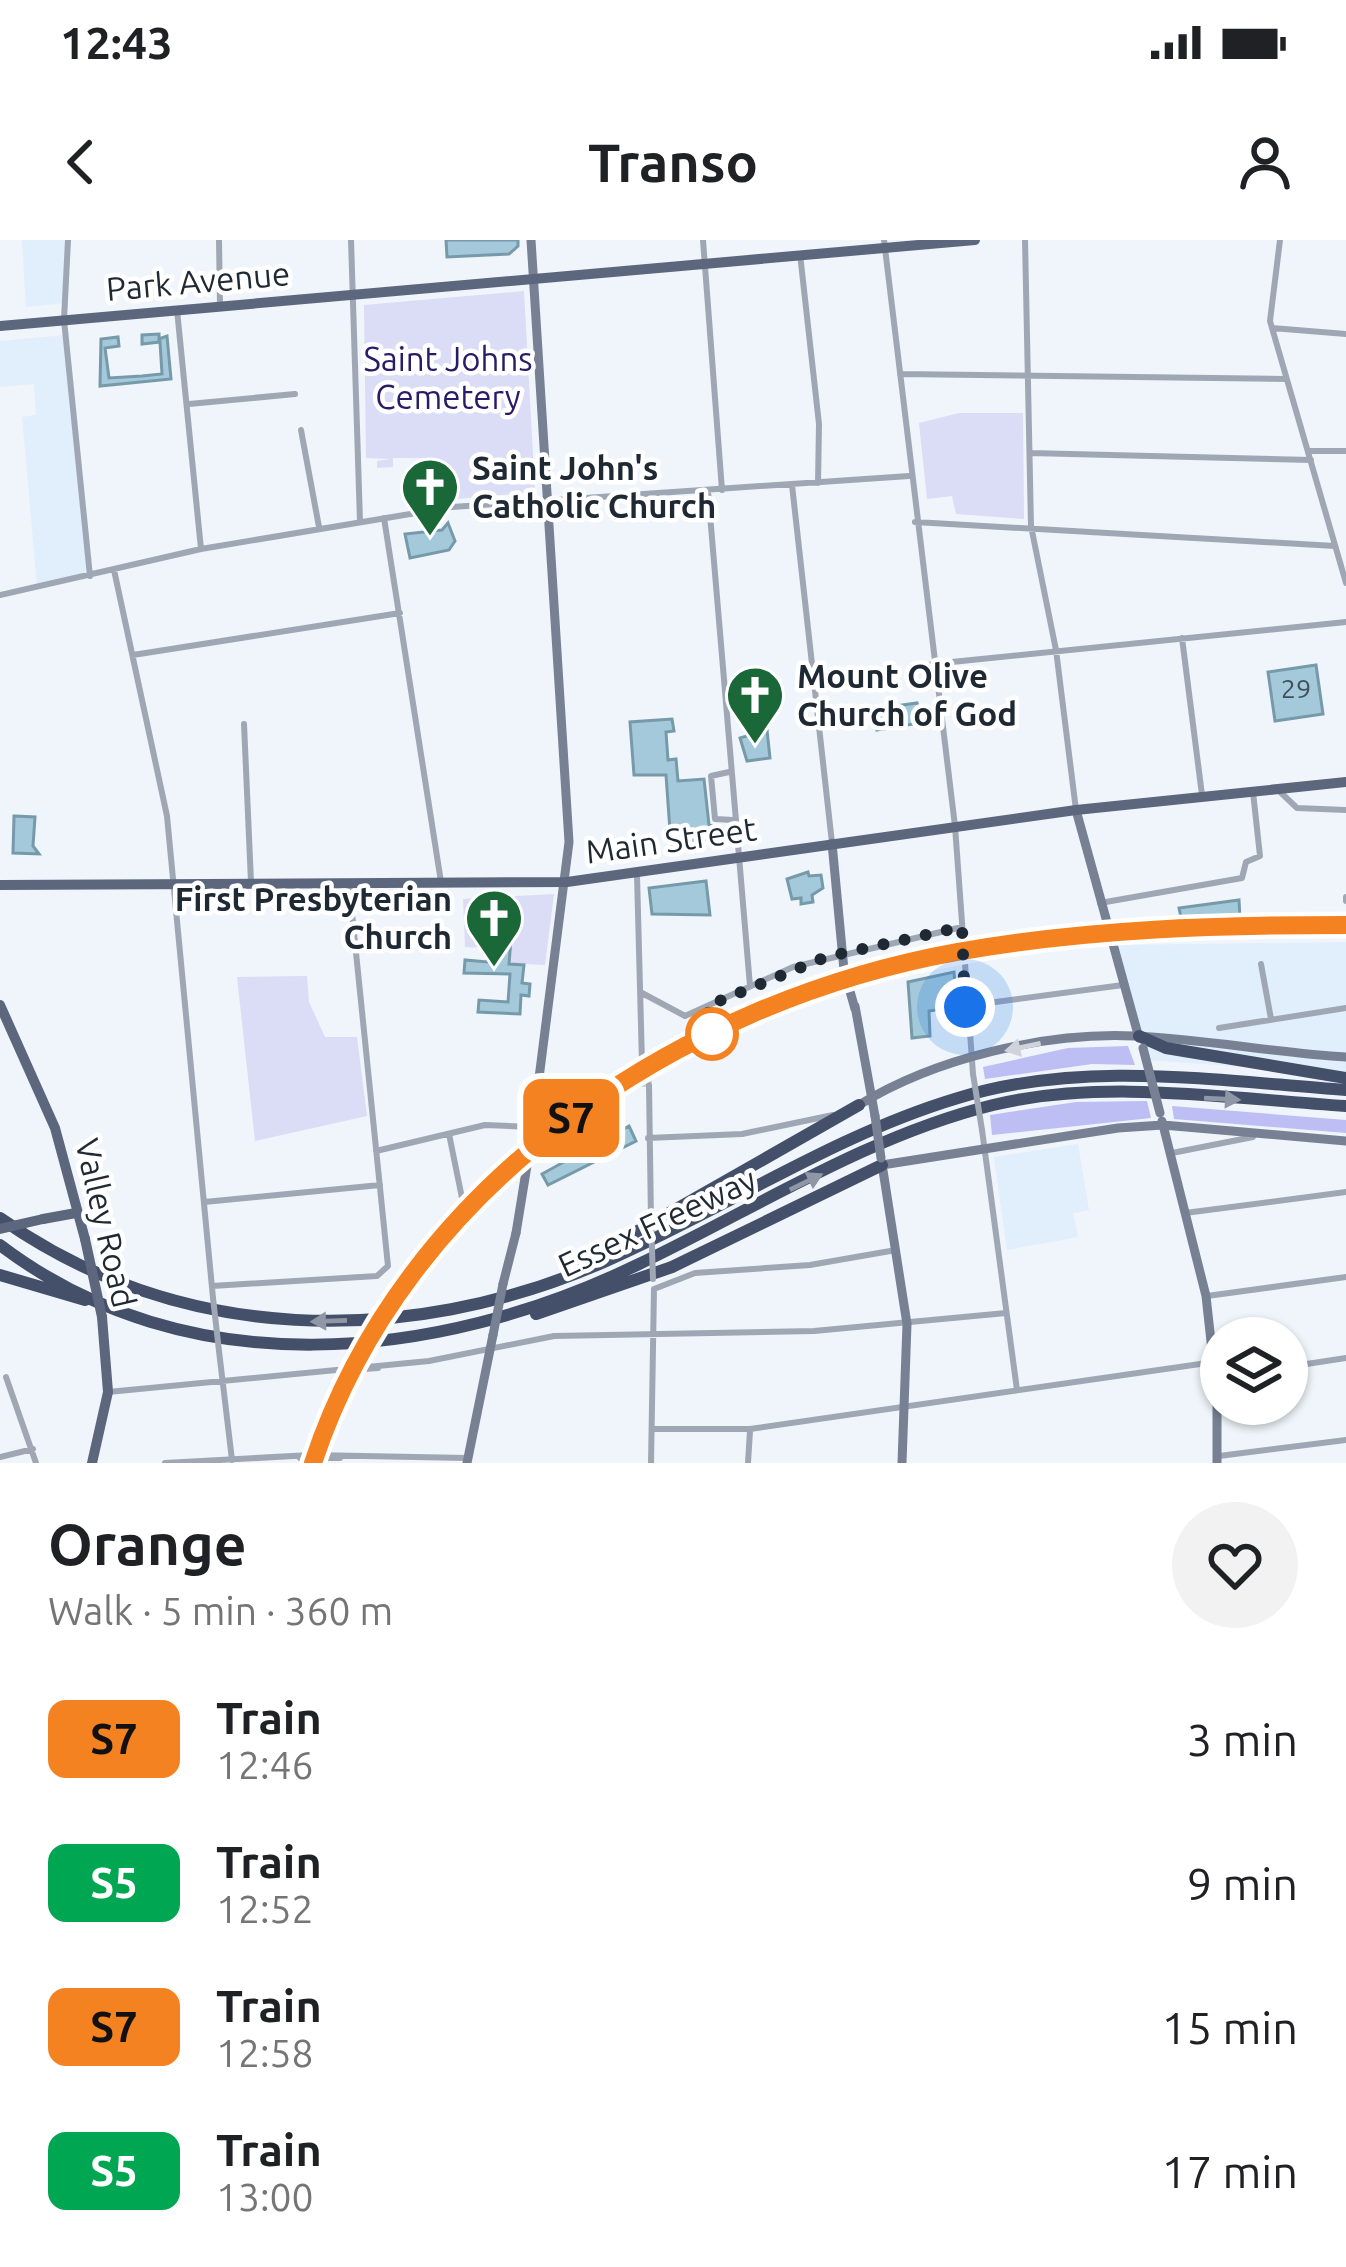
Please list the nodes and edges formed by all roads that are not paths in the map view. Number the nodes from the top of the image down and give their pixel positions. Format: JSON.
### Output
{"nodes":[{"id":1,"x":68,"y":240,"type":"edge"},
{"id":2,"x":219,"y":240,"type":"edge"},
{"id":3,"x":351,"y":240,"type":"edge"},
{"id":4,"x":531,"y":240,"type":"edge"},
{"id":5,"x":703,"y":240,"type":"edge"},
{"id":6,"x":975,"y":240,"type":"edge"},
{"id":7,"x":1025,"y":240,"type":"edge"},
{"id":8,"x":1280,"y":240,"type":"edge"},
{"id":9,"x":884,"y":244,"type":"edge"},
{"id":10,"x":800,"y":254,"type":"junction"},
{"id":11,"x":705,"y":263,"type":"junction"},
{"id":12,"x":534,"y":278,"type":"junction"},
{"id":13,"x":354,"y":294,"type":"junction"},
{"id":14,"x":220,"y":306,"type":"junction"},
{"id":15,"x":177,"y":310,"type":"junction"},
{"id":16,"x":64,"y":320,"type":"junction"},
{"id":17,"x":0,"y":326,"type":"edge"},
{"id":18,"x":1271,"y":328,"type":"junction"},
{"id":19,"x":1346,"y":334,"type":"edge"},
{"id":20,"x":898,"y":374,"type":"junction"},
{"id":21,"x":1028,"y":377,"type":"junction"},
{"id":22,"x":1286,"y":379,"type":"junction"},
{"id":23,"x":295,"y":394,"type":"dead end"},
{"id":24,"x":189,"y":404,"type":"junction"},
{"id":25,"x":301,"y":430,"type":"dead end"},
{"id":26,"x":1346,"y":452,"type":"edge"},
{"id":27,"x":1030,"y":453,"type":"junction"},
{"id":28,"x":1310,"y":456,"type":"junction"},
{"id":29,"x":909,"y":476,"type":"junction"},
{"id":30,"x":818,"y":483,"type":"junction"},
{"id":31,"x":792,"y":485,"type":"junction"},
{"id":32,"x":722,"y":490,"type":"junction"},
{"id":33,"x":708,"y":491,"type":"junction"},
{"id":34,"x":547,"y":501,"type":"junction"},
{"id":35,"x":384,"y":518,"type":"junction"},
{"id":36,"x":360,"y":522,"type":"junction"},
{"id":37,"x":915,"y":522,"type":"junction"},
{"id":38,"x":319,"y":528,"type":"junction"},
{"id":39,"x":1032,"y":529,"type":"junction"},
{"id":40,"x":1335,"y":546,"type":"junction"},
{"id":41,"x":201,"y":549,"type":"junction"},
{"id":42,"x":1342,"y":558,"type":"edge"},
{"id":43,"x":114,"y":570,"type":"junction"},
{"id":44,"x":90,"y":576,"type":"junction"},
{"id":45,"x":1346,"y":583,"type":"edge"},
{"id":46,"x":1,"y":596,"type":"edge"},
{"id":47,"x":400,"y":613,"type":"junction"},
{"id":48,"x":1346,"y":622,"type":"edge"},
{"id":49,"x":1182,"y":638,"type":"junction"},
{"id":50,"x":1056,"y":650,"type":"junction"},
{"id":51,"x":133,"y":655,"type":"junction"},
{"id":52,"x":932,"y":664,"type":"junction"},
{"id":53,"x":244,"y":724,"type":"dead end"},
{"id":54,"x":729,"y":772,"type":"junction"},
{"id":55,"x":1346,"y":782,"type":"edge"},
{"id":56,"x":1274,"y":786,"type":"junction"},
{"id":57,"x":1252,"y":788,"type":"junction"},
{"id":58,"x":1202,"y":795,"type":"junction"},
{"id":59,"x":1076,"y":810,"type":"junction"},
{"id":60,"x":1346,"y":810,"type":"edge"},
{"id":61,"x":733,"y":820,"type":"junction"},
{"id":62,"x":955,"y":826,"type":"junction"},
{"id":63,"x":832,"y":842,"type":"junction"},
{"id":64,"x":735,"y":859,"type":"junction"},
{"id":65,"x":637,"y":875,"type":"junction"},
{"id":66,"x":567,"y":882,"type":"junction"},
{"id":67,"x":349,"y":884,"type":"junction"},
{"id":68,"x":0,"y":885,"type":"edge"},
{"id":69,"x":442,"y":885,"type":"junction"},
{"id":70,"x":251,"y":886,"type":"junction"},
{"id":71,"x":172,"y":887,"type":"junction"},
{"id":72,"x":1100,"y":903,"type":"junction"},
{"id":73,"x":962,"y":927,"type":"junction"},
{"id":74,"x":845,"y":954,"type":"junction"},
{"id":75,"x":1261,"y":964,"type":"dead end"},
{"id":76,"x":1123,"y":985,"type":"junction"},
{"id":77,"x":750,"y":986,"type":"junction"},
{"id":78,"x":642,"y":993,"type":"junction"},
{"id":79,"x":0,"y":1005,"type":"edge"},
{"id":80,"x":965,"y":1007,"type":"junction"},
{"id":81,"x":1346,"y":1008,"type":"edge"},
{"id":82,"x":1270,"y":1018,"type":"junction"},
{"id":83,"x":1219,"y":1028,"type":"dead end"},
{"id":84,"x":1141,"y":1042,"type":"junction"},
{"id":85,"x":1346,"y":1057,"type":"edge"},
{"id":86,"x":645,"y":1059,"type":"tunnel mouth"},
{"id":87,"x":970,"y":1061,"type":"junction"},
{"id":88,"x":1346,"y":1078,"type":"edge"},
{"id":89,"x":646,"y":1087,"type":"tunnel mouth"},
{"id":90,"x":1346,"y":1090,"type":"edge"},
{"id":91,"x":872,"y":1096,"type":"junction"},
{"id":92,"x":859,"y":1105,"type":"junction"},
{"id":93,"x":1346,"y":1106,"type":"edge"},
{"id":94,"x":1162,"y":1119,"type":"junction"},
{"id":95,"x":534,"y":1127,"type":"junction"},
{"id":96,"x":449,"y":1134,"type":"junction"},
{"id":97,"x":1266,"y":1134,"type":"junction"},
{"id":98,"x":648,"y":1138,"type":"junction"},
{"id":99,"x":1346,"y":1141,"type":"edge"},
{"id":100,"x":984,"y":1147,"type":"junction"},
{"id":101,"x":376,"y":1150,"type":"junction"},
{"id":102,"x":1168,"y":1154,"type":"junction"},
{"id":103,"x":882,"y":1161,"type":"junction"},
{"id":104,"x":380,"y":1185,"type":"junction"},
{"id":105,"x":1346,"y":1192,"type":"edge"},
{"id":106,"x":462,"y":1198,"type":"dead end"},
{"id":107,"x":204,"y":1202,"type":"junction"},
{"id":108,"x":76,"y":1213,"type":"junction"},
{"id":109,"x":1185,"y":1213,"type":"junction"},
{"id":110,"x":0,"y":1216,"type":"edge"},
{"id":111,"x":0,"y":1229,"type":"edge"},
{"id":112,"x":0,"y":1244,"type":"edge"},
{"id":113,"x":896,"y":1250,"type":"junction"},
{"id":114,"x":0,"y":1275,"type":"edge"},
{"id":115,"x":1346,"y":1277,"type":"edge"},
{"id":116,"x":212,"y":1286,"type":"junction"},
{"id":117,"x":653,"y":1289,"type":"junction"},
{"id":118,"x":527,"y":1290,"type":"junction"},
{"id":119,"x":1206,"y":1296,"type":"junction"},
{"id":120,"x":106,"y":1312,"type":"junction"},
{"id":121,"x":1006,"y":1312,"type":"junction"},
{"id":122,"x":1209,"y":1317,"type":"edge"},
{"id":123,"x":907,"y":1324,"type":"junction"},
{"id":124,"x":470,"y":1327,"type":"junction"},
{"id":125,"x":656,"y":1334,"type":"junction"},
{"id":126,"x":491,"y":1349,"type":"junction"},
{"id":127,"x":1346,"y":1358,"type":"edge"},
{"id":128,"x":1200,"y":1364,"type":"edge"},
{"id":129,"x":1308,"y":1364,"type":"edge"},
{"id":130,"x":6,"y":1377,"type":"dead end"},
{"id":131,"x":224,"y":1381,"type":"junction"},
{"id":132,"x":1017,"y":1390,"type":"junction"},
{"id":133,"x":108,"y":1392,"type":"junction"},
{"id":134,"x":903,"y":1407,"type":"junction"},
{"id":135,"x":1217,"y":1425,"type":"edge"},
{"id":136,"x":653,"y":1429,"type":"junction"},
{"id":137,"x":750,"y":1430,"type":"junction"},
{"id":138,"x":1346,"y":1440,"type":"edge"},
{"id":139,"x":33,"y":1449,"type":"junction"},
{"id":140,"x":0,"y":1457,"type":"edge"},
{"id":141,"x":1217,"y":1460,"type":"edge"},
{"id":142,"x":232,"y":1461,"type":"edge"},
{"id":143,"x":468,"y":1461,"type":"edge"},
{"id":144,"x":36,"y":1463,"type":"edge"},
{"id":145,"x":92,"y":1463,"type":"edge"},
{"id":146,"x":165,"y":1463,"type":"edge"},
{"id":147,"x":651,"y":1463,"type":"edge"},
{"id":148,"x":748,"y":1463,"type":"edge"},
{"id":149,"x":902,"y":1463,"type":"edge"}],
"edges":[{"from":1,"to":16,"type":"street"},
{"from":2,"to":14,"type":"street"},
{"from":3,"to":13,"type":"street"},
{"from":4,"to":12,"type":"main road"},
{"from":5,"to":11,"type":"street"},
{"from":6,"to":9,"type":"main road","name":"Park Avenue"},
{"from":7,"to":21,"type":"street"},
{"from":8,"to":18,"type":"street"},
{"from":9,"to":10,"type":"main road","name":"Park Avenue"},
{"from":9,"to":20,"type":"street"},
{"from":10,"to":11,"type":"main road","name":"Park Avenue"},
{"from":10,"to":30,"type":"street"},
{"from":11,"to":12,"type":"main road","name":"Park Avenue"},
{"from":11,"to":32,"type":"street"},
{"from":12,"to":13,"type":"main road","name":"Park Avenue"},
{"from":12,"to":34,"type":"main road"},
{"from":13,"to":14,"type":"main road","name":"Park Avenue"},
{"from":13,"to":36,"type":"street"},
{"from":14,"to":15,"type":"main road","name":"Park Avenue"},
{"from":15,"to":16,"type":"main road","name":"Park Avenue"},
{"from":15,"to":24,"type":"street"},
{"from":16,"to":17,"type":"main road","name":"Park Avenue"},
{"from":16,"to":44,"type":"street"},
{"from":18,"to":19,"type":"street"},
{"from":18,"to":22,"type":"street"},
{"from":20,"to":21,"type":"street"},
{"from":20,"to":29,"type":"street"},
{"from":21,"to":22,"type":"street"},
{"from":21,"to":27,"type":"street"},
{"from":22,"to":28,"type":"street"},
{"from":23,"to":24,"type":"street"},
{"from":24,"to":41,"type":"street"},
{"from":25,"to":38,"type":"street"},
{"from":26,"to":28,"type":"street"},
{"from":27,"to":28,"type":"street"},
{"from":27,"to":39,"type":"street"},
{"from":28,"to":40,"type":"street"},
{"from":29,"to":30,"type":"street"},
{"from":29,"to":37,"type":"street"},
{"from":30,"to":31,"type":"street"},
{"from":31,"to":32,"type":"street"},
{"from":31,"to":63,"type":"street"},
{"from":32,"to":33,"type":"street"},
{"from":33,"to":34,"type":"street"},
{"from":33,"to":54,"type":"street"},
{"from":34,"to":35,"type":"street"},
{"from":34,"to":66,"type":"main road"},
{"from":35,"to":36,"type":"street"},
{"from":35,"to":47,"type":"street"},
{"from":36,"to":38,"type":"street"},
{"from":37,"to":39,"type":"street"},
{"from":37,"to":52,"type":"street"},
{"from":38,"to":41,"type":"street"},
{"from":39,"to":40,"type":"street"},
{"from":39,"to":50,"type":"street"},
{"from":40,"to":42,"type":"street"},
{"from":41,"to":43,"type":"street"},
{"from":42,"to":45,"type":"street"},
{"from":43,"to":44,"type":"street"},
{"from":43,"to":51,"type":"street"},
{"from":44,"to":46,"type":"street"},
{"from":47,"to":51,"type":"street"},
{"from":47,"to":69,"type":"street"},
{"from":48,"to":49,"type":"street"},
{"from":49,"to":50,"type":"street"},
{"from":49,"to":58,"type":"street"},
{"from":50,"to":52,"type":"street"},
{"from":50,"to":59,"type":"street"},
{"from":51,"to":71,"type":"street"},
{"from":52,"to":62,"type":"street"},
{"from":53,"to":70,"type":"street"},
{"from":54,"to":61,"type":"street"},
{"from":54,"to":61,"type":"street"},
{"from":55,"to":56,"type":"main road","name":"Main Street"},
{"from":56,"to":57,"type":"main road","name":"Main Street"},
{"from":56,"to":60,"type":"street"},
{"from":57,"to":58,"type":"main road","name":"Main Street"},
{"from":57,"to":72,"type":"street"},
{"from":58,"to":59,"type":"main road","name":"Main Street"},
{"from":59,"to":62,"type":"main road","name":"Main Street"},
{"from":59,"to":72,"type":"main road"},
{"from":61,"to":64,"type":"street"},
{"from":62,"to":63,"type":"main road","name":"Main Street"},
{"from":62,"to":73,"type":"street"},
{"from":63,"to":64,"type":"main road","name":"Main Street"},
{"from":63,"to":74,"type":"main road"},
{"from":64,"to":65,"type":"main road","name":"Main Street"},
{"from":64,"to":77,"type":"street"},
{"from":65,"to":66,"type":"main road","name":"Main Street"},
{"from":65,"to":78,"type":"street"},
{"from":66,"to":69,"type":"main road","name":"Main Street"},
{"from":66,"to":95,"type":"main road"},
{"from":67,"to":69,"type":"main road","name":"Main Street"},
{"from":67,"to":70,"type":"main road","name":"Main Street"},
{"from":67,"to":101,"type":"street"},
{"from":68,"to":71,"type":"main road","name":"Main Street"},
{"from":70,"to":71,"type":"main road","name":"Main Street"},
{"from":71,"to":107,"type":"street"},
{"from":72,"to":76,"type":"main road"},
{"from":73,"to":74,"type":"street"},
{"from":73,"to":80,"type":"street"},
{"from":74,"to":77,"type":"street"},
{"from":74,"to":91,"type":"main road"},
{"from":75,"to":82,"type":"street"},
{"from":76,"to":80,"type":"street"},
{"from":76,"to":84,"type":"main road"},
{"from":77,"to":78,"type":"street"},
{"from":78,"to":86,"type":"street"},
{"from":79,"to":108,"type":"main road","name":"Valley Road"},
{"from":80,"to":87,"type":"street"},
{"from":81,"to":82,"type":"street"},
{"from":82,"to":83,"type":"street"},
{"from":84,"to":85,"type":"main road"},
{"from":84,"to":87,"type":"main road","one_way":true},
{"from":84,"to":88,"type":"highway"},
{"from":84,"to":94,"type":"main road","bridge":true},
{"from":87,"to":91,"type":"main road"},
{"from":87,"to":100,"type":"street","bridge":true},
{"from":89,"to":98,"type":"street"},
{"from":90,"to":118,"type":"highway","name":"Essex Freeway"},
{"from":91,"to":92,"type":"main road"},
{"from":91,"to":103,"type":"main road","bridge":true},
{"from":92,"to":98,"type":"street"},
{"from":92,"to":118,"type":"highway"},
{"from":124,"to":93,"type":"highway","name":"Essex Freeway","one_way":true},
{"from":94,"to":97,"type":"main road"},
{"from":94,"to":100,"type":"main road"},
{"from":94,"to":102,"type":"main road"},
{"from":95,"to":96,"type":"street"},
{"from":95,"to":126,"type":"main road","bridge":true},
{"from":96,"to":101,"type":"street"},
{"from":96,"to":106,"type":"street"},
{"from":97,"to":99,"type":"main road"},
{"from":97,"to":102,"type":"street"},
{"from":98,"to":117,"type":"street","bridge":true},
{"from":100,"to":103,"type":"main road"},
{"from":100,"to":121,"type":"street"},
{"from":101,"to":104,"type":"street"},
{"from":102,"to":109,"type":"main road"},
{"from":103,"to":113,"type":"main road"},
{"from":103,"to":124,"type":"highway"},
{"from":104,"to":107,"type":"street"},
{"from":104,"to":116,"type":"street"},
{"from":105,"to":109,"type":"street"},
{"from":107,"to":116,"type":"street"},
{"from":108,"to":111,"type":"main road","bridge":true},
{"from":108,"to":120,"type":"main road","name":"Valley Road","bridge":true},
{"from":109,"to":119,"type":"main road"},
{"from":118,"to":110,"type":"highway","name":"Essex Freeway","one_way":true},
{"from":112,"to":120,"type":"highway","name":"Essex Freeway"},
{"from":113,"to":117,"type":"street"},
{"from":113,"to":123,"type":"main road"},
{"from":114,"to":120,"type":"highway"},
{"from":115,"to":119,"type":"street"},
{"from":116,"to":131,"type":"street","bridge":true},
{"from":117,"to":125,"type":"street"},
{"from":119,"to":122,"type":"main road"},
{"from":120,"to":124,"type":"highway","name":"Essex Freeway"},
{"from":120,"to":133,"type":"main road","name":"Valley Road"},
{"from":121,"to":123,"type":"street"},
{"from":121,"to":132,"type":"street"},
{"from":123,"to":125,"type":"street"},
{"from":123,"to":134,"type":"main road"},
{"from":125,"to":126,"type":"street"},
{"from":125,"to":136,"type":"street"},
{"from":126,"to":131,"type":"street"},
{"from":126,"to":143,"type":"main road"},
{"from":127,"to":129,"type":"street"},
{"from":128,"to":132,"type":"street"},
{"from":130,"to":139,"type":"street"},
{"from":131,"to":133,"type":"street"},
{"from":131,"to":142,"type":"street"},
{"from":132,"to":134,"type":"street"},
{"from":133,"to":145,"type":"main road","name":"Valley Road"},
{"from":134,"to":137,"type":"street"},
{"from":134,"to":149,"type":"main road"},
{"from":135,"to":141,"type":"main road"},
{"from":136,"to":137,"type":"street"},
{"from":136,"to":147,"type":"street"},
{"from":137,"to":148,"type":"street"},
{"from":138,"to":141,"type":"street"},
{"from":139,"to":140,"type":"street"},
{"from":139,"to":144,"type":"street"},
{"from":142,"to":143,"type":"street"},
{"from":142,"to":146,"type":"street"}]}
